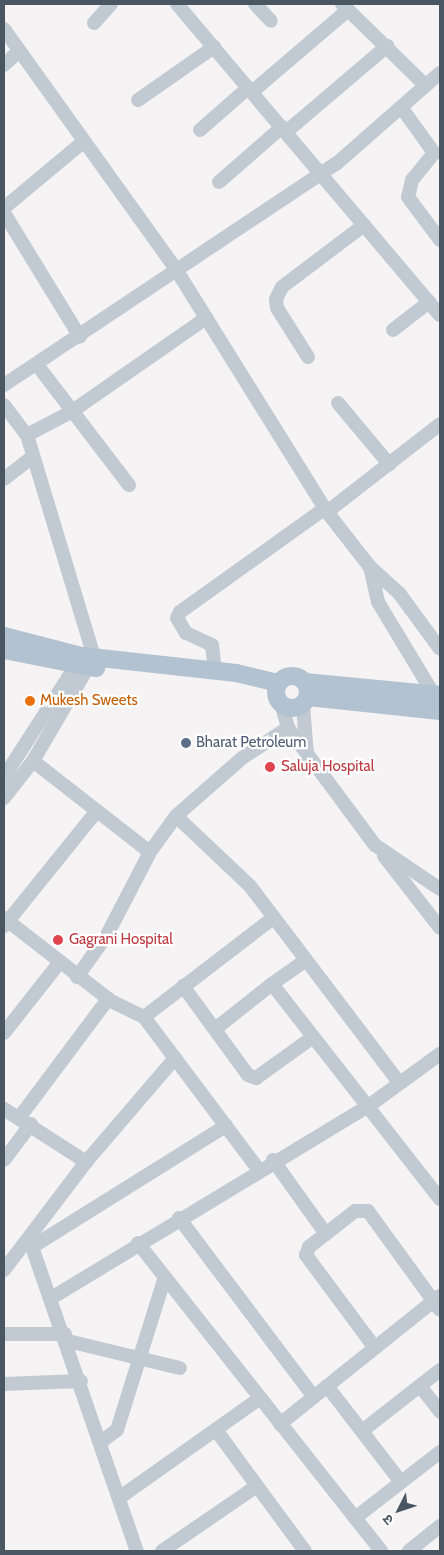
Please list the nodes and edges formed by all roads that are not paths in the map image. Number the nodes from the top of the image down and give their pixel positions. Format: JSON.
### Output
{"nodes":[{"id":1,"x":111,"y":4,"type":"edge"},
{"id":2,"x":177,"y":4,"type":"edge"},
{"id":3,"x":255,"y":4,"type":"edge"},
{"id":4,"x":345,"y":7,"type":"edge"},
{"id":5,"x":272,"y":21,"type":"dead end"},
{"id":6,"x":94,"y":23,"type":"dead end"},
{"id":7,"x":4,"y":29,"type":"edge"},
{"id":8,"x":387,"y":46,"type":"junction"},
{"id":9,"x":214,"y":47,"type":"junction"},
{"id":10,"x":19,"y":51,"type":"junction"},
{"id":11,"x":4,"y":65,"type":"edge"},
{"id":12,"x":440,"y":73,"type":"edge"},
{"id":13,"x":424,"y":83,"type":"junction"},
{"id":14,"x":250,"y":90,"type":"junction"},
{"id":15,"x":138,"y":100,"type":"dead end"},
{"id":16,"x":401,"y":107,"type":"junction"},
{"id":17,"x":200,"y":130,"type":"dead end"},
{"id":18,"x":284,"y":130,"type":"junction"},
{"id":19,"x":84,"y":141,"type":"junction"},
{"id":20,"x":322,"y":174,"type":"junction"},
{"id":21,"x":219,"y":182,"type":"dead end"},
{"id":22,"x":4,"y":208,"type":"edge"},
{"id":23,"x":4,"y":214,"type":"edge"},
{"id":24,"x":364,"y":225,"type":"junction"},
{"id":25,"x":440,"y":240,"type":"edge"},
{"id":26,"x":176,"y":271,"type":"junction"},
{"id":27,"x":429,"y":302,"type":"junction"},
{"id":28,"x":440,"y":315,"type":"edge"},
{"id":29,"x":206,"y":318,"type":"junction"},
{"id":30,"x":393,"y":330,"type":"dead end"},
{"id":31,"x":80,"y":337,"type":"junction"},
{"id":32,"x":308,"y":357,"type":"dead end"},
{"id":33,"x":38,"y":366,"type":"junction"},
{"id":34,"x":4,"y":385,"type":"edge"},
{"id":35,"x":338,"y":404,"type":"dead end"},
{"id":36,"x":4,"y":406,"type":"edge"},
{"id":37,"x":71,"y":412,"type":"junction"},
{"id":38,"x":440,"y":424,"type":"edge"},
{"id":39,"x":28,"y":435,"type":"junction"},
{"id":40,"x":32,"y":456,"type":"junction"},
{"id":41,"x":389,"y":464,"type":"junction"},
{"id":42,"x":4,"y":479,"type":"edge"},
{"id":43,"x":129,"y":485,"type":"dead end"},
{"id":44,"x":325,"y":510,"type":"junction"},
{"id":45,"x":370,"y":567,"type":"junction"},
{"id":46,"x":4,"y":636,"type":"edge"},
{"id":47,"x":440,"y":649,"type":"edge"},
{"id":48,"x":4,"y":650,"type":"edge"},
{"id":49,"x":87,"y":659,"type":"junction"},
{"id":50,"x":215,"y":670,"type":"junction"},
{"id":51,"x":278,"y":693,"type":"junction"},
{"id":52,"x":305,"y":695,"type":"junction"},
{"id":53,"x":438,"y":700,"type":"edge"},
{"id":54,"x":288,"y":728,"type":"junction"},
{"id":55,"x":307,"y":756,"type":"junction"},
{"id":56,"x":33,"y":761,"type":"junction"},
{"id":57,"x":4,"y":777,"type":"edge"},
{"id":58,"x":4,"y":798,"type":"edge"},
{"id":59,"x":96,"y":812,"type":"junction"},
{"id":60,"x":176,"y":816,"type":"junction"},
{"id":61,"x":375,"y":845,"type":"junction"},
{"id":62,"x":150,"y":852,"type":"junction"},
{"id":63,"x":440,"y":890,"type":"edge"},
{"id":64,"x":273,"y":918,"type":"junction"},
{"id":65,"x":5,"y":922,"type":"edge"},
{"id":66,"x":440,"y":928,"type":"edge"},
{"id":67,"x":306,"y":960,"type":"junction"},
{"id":68,"x":59,"y":963,"type":"junction"},
{"id":69,"x":77,"y":977,"type":"junction"},
{"id":70,"x":272,"y":984,"type":"junction"},
{"id":71,"x":183,"y":986,"type":"junction"},
{"id":72,"x":108,"y":999,"type":"junction"},
{"id":73,"x":144,"y":1016,"type":"junction"},
{"id":74,"x":215,"y":1029,"type":"junction"},
{"id":75,"x":4,"y":1033,"type":"edge"},
{"id":76,"x":313,"y":1037,"type":"junction"},
{"id":77,"x":440,"y":1054,"type":"edge"},
{"id":78,"x":175,"y":1058,"type":"junction"},
{"id":79,"x":398,"y":1081,"type":"junction"},
{"id":80,"x":370,"y":1104,"type":"junction"},
{"id":81,"x":4,"y":1109,"type":"edge"},
{"id":82,"x":25,"y":1121,"type":"junction"},
{"id":83,"x":226,"y":1126,"type":"junction"},
{"id":84,"x":4,"y":1160,"type":"edge"},
{"id":85,"x":273,"y":1160,"type":"junction"},
{"id":86,"x":86,"y":1162,"type":"junction"},
{"id":87,"x":258,"y":1169,"type":"junction"},
{"id":88,"x":440,"y":1199,"type":"edge"},
{"id":89,"x":179,"y":1218,"type":"junction"},
{"id":90,"x":326,"y":1234,"type":"junction"},
{"id":91,"x":31,"y":1243,"type":"junction"},
{"id":92,"x":138,"y":1243,"type":"junction"},
{"id":93,"x":4,"y":1270,"type":"edge"},
{"id":94,"x":165,"y":1277,"type":"junction"},
{"id":95,"x":53,"y":1297,"type":"junction"},
{"id":96,"x":438,"y":1302,"type":"edge"},
{"id":97,"x":4,"y":1334,"type":"edge"},
{"id":98,"x":66,"y":1338,"type":"junction"},
{"id":99,"x":375,"y":1348,"type":"junction"},
{"id":100,"x":138,"y":1357,"type":"junction"},
{"id":101,"x":180,"y":1368,"type":"dead end"},
{"id":102,"x":440,"y":1370,"type":"edge"},
{"id":103,"x":81,"y":1381,"type":"junction"},
{"id":104,"x":4,"y":1384,"type":"edge"},
{"id":105,"x":328,"y":1386,"type":"junction"},
{"id":106,"x":420,"y":1386,"type":"junction"},
{"id":107,"x":314,"y":1397,"type":"junction"},
{"id":108,"x":260,"y":1398,"type":"junction"},
{"id":109,"x":440,"y":1412,"type":"edge"},
{"id":110,"x":280,"y":1424,"type":"junction"},
{"id":111,"x":216,"y":1430,"type":"junction"},
{"id":112,"x":362,"y":1431,"type":"junction"},
{"id":113,"x":101,"y":1442,"type":"junction"},
{"id":114,"x":440,"y":1452,"type":"edge"},
{"id":115,"x":401,"y":1482,"type":"junction"},
{"id":116,"x":257,"y":1486,"type":"junction"},
{"id":117,"x":120,"y":1498,"type":"junction"},
{"id":118,"x":355,"y":1518,"type":"junction"},
{"id":119,"x":440,"y":1526,"type":"edge"},
{"id":120,"x":302,"y":1550,"type":"edge"},
{"id":121,"x":137,"y":1551,"type":"edge"},
{"id":122,"x":162,"y":1551,"type":"edge"},
{"id":123,"x":381,"y":1551,"type":"edge"},
{"id":124,"x":409,"y":1551,"type":"edge"}],
"edges":[{"from":1,"to":6,"type":"street"},
{"from":2,"to":9,"type":"street"},
{"from":3,"to":5,"type":"street"},
{"from":4,"to":8,"type":"street"},
{"from":4,"to":14,"type":"street"},
{"from":7,"to":10,"type":"street"},
{"from":8,"to":13,"type":"street"},
{"from":8,"to":18,"type":"street"},
{"from":9,"to":14,"type":"street"},
{"from":9,"to":15,"type":"street"},
{"from":10,"to":11,"type":"street"},
{"from":10,"to":19,"type":"street"},
{"from":12,"to":13,"type":"street"},
{"from":13,"to":16,"type":"street"},
{"from":14,"to":17,"type":"street"},
{"from":14,"to":18,"type":"street"},
{"from":16,"to":20,"type":"street"},
{"from":16,"to":25,"type":"street"},
{"from":18,"to":20,"type":"street"},
{"from":18,"to":21,"type":"street"},
{"from":19,"to":22,"type":"street"},
{"from":19,"to":26,"type":"street"},
{"from":20,"to":24,"type":"street"},
{"from":20,"to":26,"type":"street"},
{"from":23,"to":31,"type":"street"},
{"from":24,"to":27,"type":"street"},
{"from":24,"to":32,"type":"street"},
{"from":26,"to":29,"type":"street"},
{"from":26,"to":31,"type":"street"},
{"from":27,"to":28,"type":"street"},
{"from":27,"to":30,"type":"street"},
{"from":29,"to":37,"type":"street"},
{"from":29,"to":44,"type":"street"},
{"from":31,"to":33,"type":"street"},
{"from":33,"to":34,"type":"street"},
{"from":33,"to":37,"type":"street"},
{"from":35,"to":41,"type":"street"},
{"from":36,"to":39,"type":"street"},
{"from":37,"to":39,"type":"street"},
{"from":37,"to":43,"type":"street"},
{"from":38,"to":41,"type":"street"},
{"from":39,"to":40,"type":"street"},
{"from":40,"to":42,"type":"street"},
{"from":40,"to":49,"type":"street"},
{"from":41,"to":44,"type":"street"},
{"from":44,"to":45,"type":"street"},
{"from":44,"to":50,"type":"street"},
{"from":45,"to":47,"type":"street"},
{"from":45,"to":53,"type":"street"},
{"from":46,"to":49,"type":"main road"},
{"from":48,"to":49,"type":"main road"},
{"from":49,"to":50,"type":"main road"},
{"from":49,"to":51,"type":"main road"},
{"from":49,"to":56,"type":"street"},
{"from":49,"to":57,"type":"street"},
{"from":50,"to":51,"type":"main road"},
{"from":51,"to":52,"type":"main road"},
{"from":51,"to":52,"type":"main road"},
{"from":51,"to":54,"type":"street"},
{"from":52,"to":53,"type":"main road"},
{"from":52,"to":55,"type":"street"},
{"from":54,"to":55,"type":"street"},
{"from":54,"to":60,"type":"street"},
{"from":55,"to":61,"type":"street"},
{"from":56,"to":58,"type":"street"},
{"from":56,"to":59,"type":"street"},
{"from":59,"to":62,"type":"street"},
{"from":59,"to":65,"type":"street"},
{"from":60,"to":62,"type":"street"},
{"from":60,"to":64,"type":"street"},
{"from":61,"to":63,"type":"street"},
{"from":61,"to":66,"type":"street"},
{"from":62,"to":69,"type":"street"},
{"from":64,"to":67,"type":"street"},
{"from":64,"to":71,"type":"street"},
{"from":65,"to":68,"type":"street"},
{"from":67,"to":70,"type":"street"},
{"from":67,"to":79,"type":"street"},
{"from":68,"to":69,"type":"street"},
{"from":68,"to":75,"type":"street"},
{"from":69,"to":72,"type":"street"},
{"from":70,"to":74,"type":"street"},
{"from":70,"to":76,"type":"street"},
{"from":71,"to":73,"type":"street"},
{"from":71,"to":74,"type":"street"},
{"from":72,"to":73,"type":"street"},
{"from":72,"to":82,"type":"street"},
{"from":73,"to":78,"type":"street"},
{"from":74,"to":76,"type":"street"},
{"from":76,"to":80,"type":"street"},
{"from":77,"to":79,"type":"street"},
{"from":78,"to":83,"type":"street"},
{"from":78,"to":86,"type":"street"},
{"from":79,"to":80,"type":"street"},
{"from":80,"to":85,"type":"street"},
{"from":80,"to":88,"type":"street"},
{"from":81,"to":82,"type":"street"},
{"from":82,"to":84,"type":"street"},
{"from":82,"to":86,"type":"street"},
{"from":83,"to":87,"type":"street"},
{"from":83,"to":91,"type":"street"},
{"from":85,"to":87,"type":"street"},
{"from":85,"to":90,"type":"street"},
{"from":86,"to":91,"type":"street"},
{"from":87,"to":89,"type":"street"},
{"from":89,"to":92,"type":"street"},
{"from":89,"to":107,"type":"street"},
{"from":90,"to":96,"type":"street"},
{"from":90,"to":99,"type":"street"},
{"from":91,"to":93,"type":"street"},
{"from":91,"to":95,"type":"street"},
{"from":92,"to":94,"type":"street"},
{"from":92,"to":95,"type":"street"},
{"from":94,"to":100,"type":"street"},
{"from":94,"to":108,"type":"street"},
{"from":95,"to":98,"type":"street"},
{"from":96,"to":99,"type":"street"},
{"from":97,"to":98,"type":"street"},
{"from":98,"to":100,"type":"street"},
{"from":98,"to":103,"type":"street"},
{"from":99,"to":105,"type":"street"},
{"from":100,"to":101,"type":"street"},
{"from":100,"to":113,"type":"street"},
{"from":102,"to":106,"type":"street"},
{"from":103,"to":104,"type":"street"},
{"from":103,"to":113,"type":"street"},
{"from":105,"to":107,"type":"street"},
{"from":105,"to":112,"type":"street"},
{"from":106,"to":109,"type":"street"},
{"from":106,"to":112,"type":"street"},
{"from":107,"to":110,"type":"street"},
{"from":108,"to":110,"type":"street"},
{"from":108,"to":111,"type":"street"},
{"from":110,"to":118,"type":"street"},
{"from":111,"to":116,"type":"street"},
{"from":111,"to":117,"type":"street"},
{"from":112,"to":115,"type":"street"},
{"from":113,"to":117,"type":"street"},
{"from":114,"to":115,"type":"street"},
{"from":115,"to":118,"type":"street"},
{"from":116,"to":120,"type":"street"},
{"from":116,"to":122,"type":"street"},
{"from":117,"to":121,"type":"street"},
{"from":118,"to":123,"type":"street"},
{"from":119,"to":124,"type":"street"}]}
